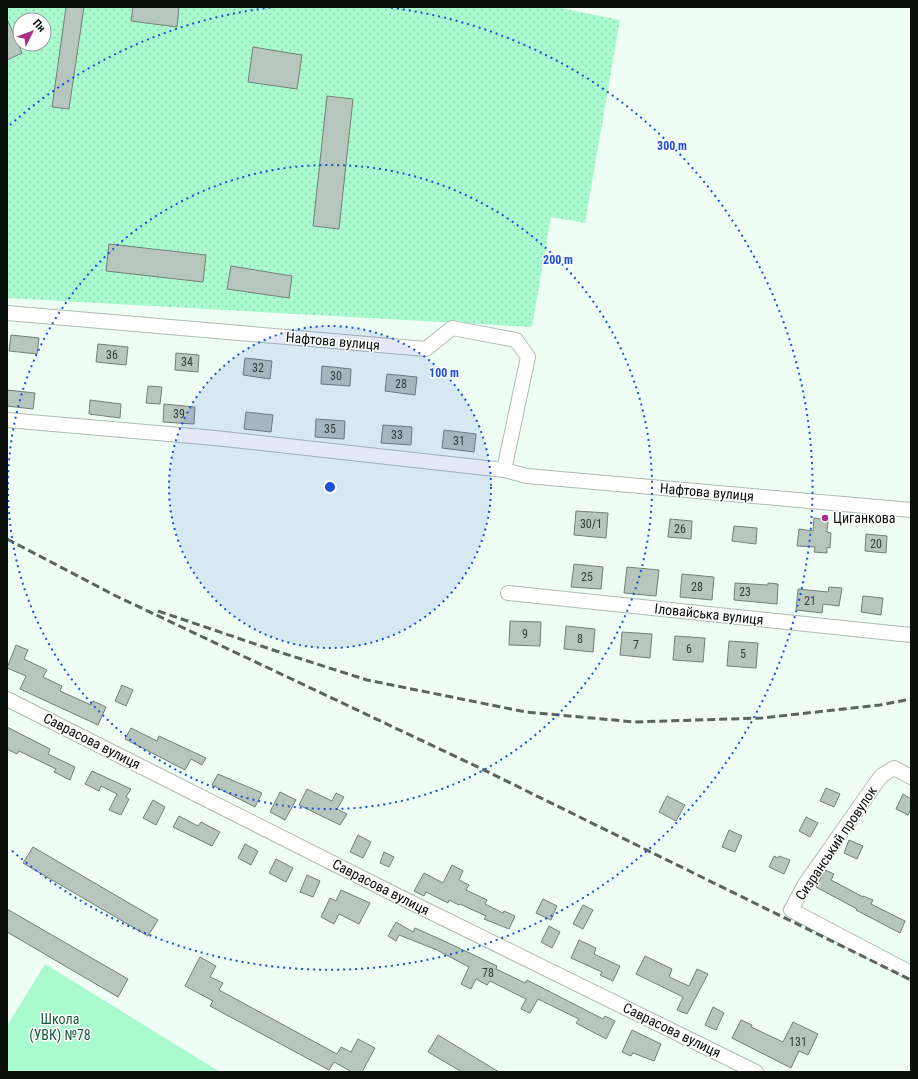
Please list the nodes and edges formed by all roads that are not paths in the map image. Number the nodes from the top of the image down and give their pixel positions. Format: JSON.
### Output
{"nodes":[{"id":1,"x":7,"y":313,"type":"edge"},
{"id":2,"x":7,"y":420,"type":"edge"},
{"id":3,"x":504,"y":470,"type":"junction"},
{"id":4,"x":911,"y":510,"type":"edge"},
{"id":5,"x":508,"y":593,"type":"dead end"},
{"id":6,"x":911,"y":635,"type":"edge"},
{"id":7,"x":7,"y":699,"type":"edge"},
{"id":8,"x":911,"y":777,"type":"edge"},
{"id":9,"x":911,"y":973,"type":"edge"},
{"id":10,"x":756,"y":1072,"type":"edge"}],
"edges":[{"from":1,"to":3,"type":"street","name":"Нафтова вулиця"},
{"from":2,"to":3,"type":"street","name":"Нафтова вулиця"},
{"from":3,"to":4,"type":"street","name":"Нафтова вулиця"},
{"from":5,"to":6,"type":"street","name":"Іловайська вулиця"},
{"from":7,"to":10,"type":"street","name":"Саврасова вулиця"},
{"from":8,"to":9,"type":"street","name":"Сизранський провулок"}]}
